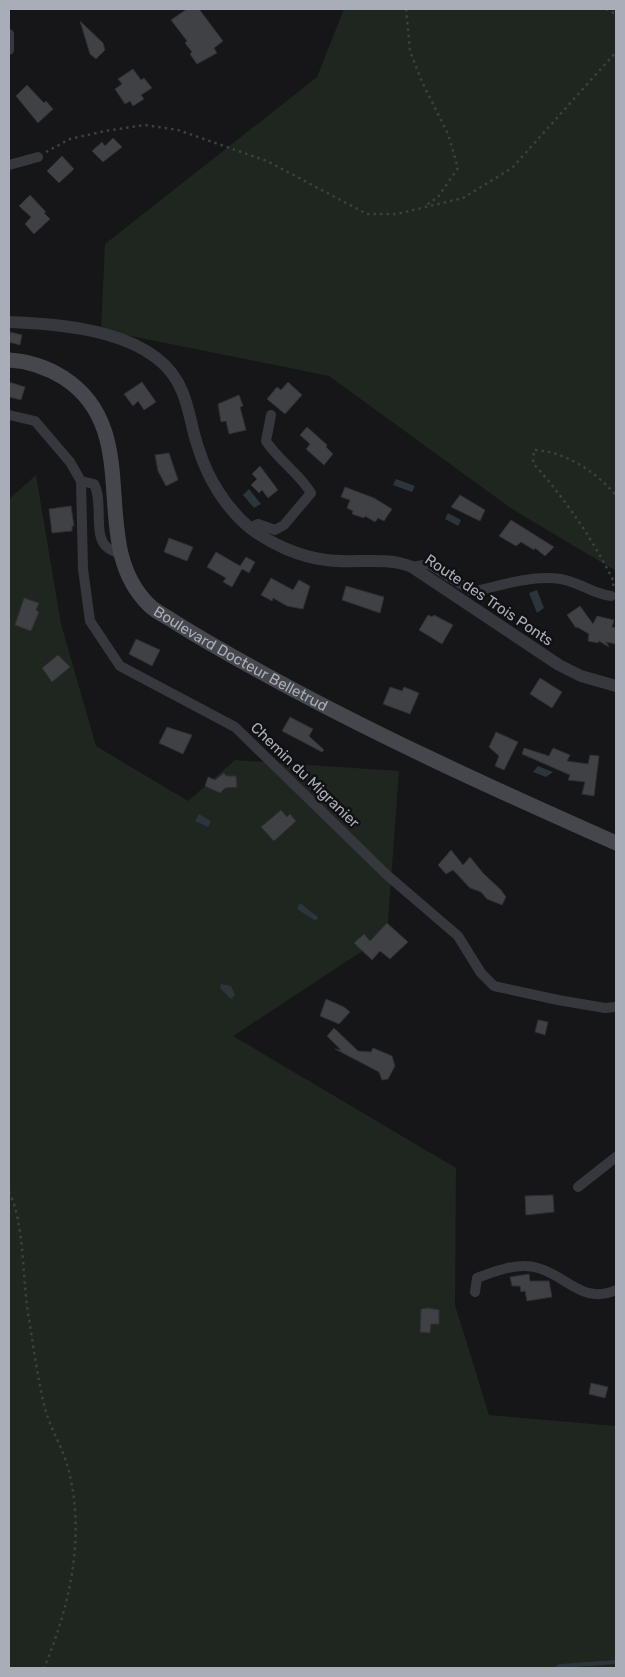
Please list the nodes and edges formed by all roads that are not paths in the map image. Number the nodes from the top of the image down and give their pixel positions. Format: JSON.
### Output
{"nodes":[{"id":1,"x":9,"y":34,"type":"edge"},
{"id":2,"x":9,"y":50,"type":"edge"},
{"id":3,"x":38,"y":157,"type":"road end"},
{"id":4,"x":9,"y":164,"type":"edge"},
{"id":5,"x":9,"y":322,"type":"edge"},
{"id":6,"x":9,"y":360,"type":"edge"},
{"id":7,"x":9,"y":414,"type":"edge"},
{"id":8,"x":271,"y":415,"type":"dead end"},
{"id":9,"x":81,"y":481,"type":"junction"},
{"id":10,"x":250,"y":528,"type":"junction"},
{"id":11,"x":122,"y":555,"type":"junction"},
{"id":12,"x":412,"y":568,"type":"junction"},
{"id":13,"x":611,"y":596,"type":"road end"},
{"id":14,"x":616,"y":686,"type":"edge"},
{"id":15,"x":616,"y":843,"type":"edge"},
{"id":16,"x":616,"y":1007,"type":"edge"},
{"id":17,"x":616,"y":1157,"type":"edge"},
{"id":18,"x":578,"y":1187,"type":"dead end"},
{"id":19,"x":616,"y":1290,"type":"edge"},
{"id":20,"x":475,"y":1292,"type":"dead end"}],
"edges":[{"from":1,"to":2,"type":"street"},
{"from":3,"to":4,"type":"street"},
{"from":5,"to":10,"type":"street","name":"Route des Trois Ponts"},
{"from":6,"to":11,"type":"main road","name":"Boulevard Docteur Belletrud"},
{"from":7,"to":9,"type":"street"},
{"from":8,"to":10,"type":"street"},
{"from":9,"to":11,"type":"street"},
{"from":9,"to":16,"type":"street","name":"Chemin du Migranier"},
{"from":10,"to":12,"type":"street","name":"Route des Trois Ponts"},
{"from":11,"to":15,"type":"main road","name":"Boulevard Docteur Belletrud"},
{"from":12,"to":13,"type":"street"},
{"from":12,"to":14,"type":"street","name":"Route des Trois Ponts"},
{"from":17,"to":18,"type":"street"},
{"from":19,"to":20,"type":"street"}]}
